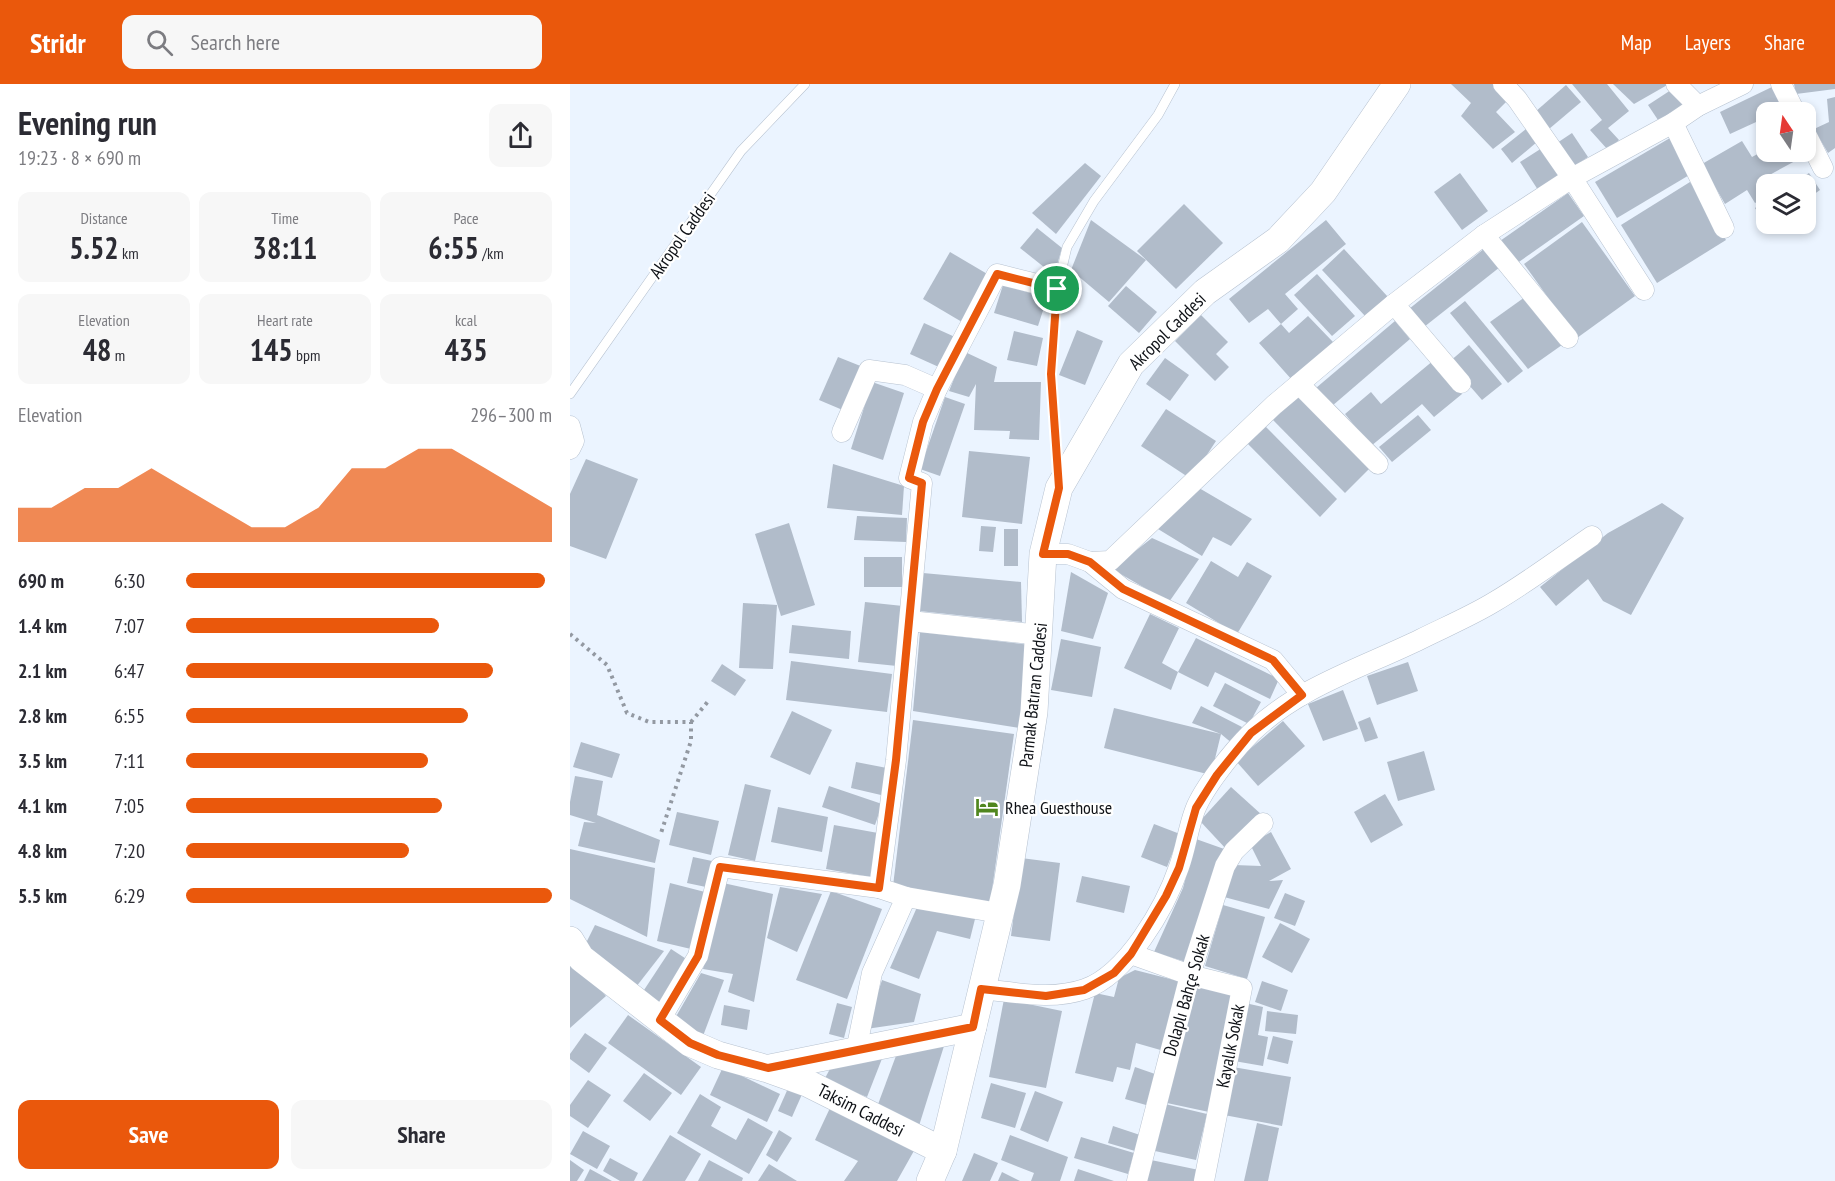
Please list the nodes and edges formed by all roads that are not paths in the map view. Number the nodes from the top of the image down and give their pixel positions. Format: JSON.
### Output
{"nodes":[{"id":1,"x":805,"y":84,"type":"edge"},
{"id":2,"x":1175,"y":84,"type":"edge"},
{"id":3,"x":1397,"y":84,"type":"edge"},
{"id":4,"x":1503,"y":84,"type":"edge"},
{"id":5,"x":1676,"y":84,"type":"edge"},
{"id":6,"x":1743,"y":84,"type":"edge"},
{"id":7,"x":1781,"y":84,"type":"edge"},
{"id":8,"x":1790,"y":102,"type":"edge"},
{"id":9,"x":1698,"y":106,"type":"junction"},
{"id":10,"x":1673,"y":123,"type":"junction"},
{"id":11,"x":1816,"y":154,"type":"edge"},
{"id":12,"x":1823,"y":168,"type":"dead end"},
{"id":13,"x":1572,"y":178,"type":"junction"},
{"id":14,"x":1724,"y":228,"type":"dead end"},
{"id":15,"x":1485,"y":235,"type":"junction"},
{"id":16,"x":1057,"y":289,"type":"junction"},
{"id":17,"x":1644,"y":290,"type":"dead end"},
{"id":18,"x":1394,"y":304,"type":"junction"},
{"id":19,"x":1568,"y":338,"type":"dead end"},
{"id":20,"x":1461,"y":383,"type":"dead end"},
{"id":21,"x":1299,"y":384,"type":"junction"},
{"id":22,"x":937,"y":389,"type":"junction"},
{"id":23,"x":570,"y":394,"type":"edge"},
{"id":24,"x":570,"y":426,"type":"edge"},
{"id":25,"x":842,"y":432,"type":"dead end"},
{"id":26,"x":570,"y":450,"type":"edge"},
{"id":27,"x":1378,"y":464,"type":"dead end"},
{"id":28,"x":1059,"y":488,"type":"junction"},
{"id":29,"x":1592,"y":537,"type":"dead end"},
{"id":30,"x":1043,"y":554,"type":"junction"},
{"id":31,"x":1090,"y":562,"type":"junction"},
{"id":32,"x":910,"y":621,"type":"junction"},
{"id":33,"x":1040,"y":635,"type":"junction"},
{"id":34,"x":1302,"y":695,"type":"junction"},
{"id":35,"x":1263,"y":823,"type":"dead end"},
{"id":36,"x":879,"y":888,"type":"junction"},
{"id":37,"x":906,"y":897,"type":"junction"},
{"id":38,"x":999,"y":913,"type":"junction"},
{"id":39,"x":570,"y":940,"type":"edge"},
{"id":40,"x":1131,"y":954,"type":"junction"},
{"id":41,"x":1190,"y":975,"type":"junction"},
{"id":42,"x":981,"y":989,"type":"junction"},
{"id":43,"x":660,"y":1020,"type":"junction"},
{"id":44,"x":973,"y":1027,"type":"junction"},
{"id":45,"x":855,"y":1051,"type":"junction"},
{"id":46,"x":768,"y":1068,"type":"junction"},
{"id":47,"x":944,"y":1151,"type":"junction"},
{"id":48,"x":930,"y":1181,"type":"edge"},
{"id":49,"x":1137,"y":1181,"type":"edge"},
{"id":50,"x":1204,"y":1181,"type":"edge"}],
"edges":[{"from":1,"to":23,"type":"lane","name":"Akropol Caddesi"},
{"from":2,"to":16,"type":"lane"},
{"from":3,"to":28,"type":"main road","name":"Akropol Caddesi"},
{"from":4,"to":13,"type":"street"},
{"from":5,"to":9,"type":"street"},
{"from":6,"to":9,"type":"street"},
{"from":7,"to":8,"type":"street"},
{"from":9,"to":10,"type":"street"},
{"from":10,"to":13,"type":"street"},
{"from":10,"to":14,"type":"street"},
{"from":11,"to":12,"type":"street"},
{"from":13,"to":15,"type":"street"},
{"from":13,"to":17,"type":"street"},
{"from":15,"to":18,"type":"street"},
{"from":15,"to":19,"type":"street"},
{"from":16,"to":22,"type":"street"},
{"from":16,"to":28,"type":"lane"},
{"from":18,"to":20,"type":"street"},
{"from":18,"to":21,"type":"street"},
{"from":21,"to":27,"type":"street"},
{"from":21,"to":31,"type":"street"},
{"from":22,"to":25,"type":"street"},
{"from":22,"to":32,"type":"street"},
{"from":24,"to":26,"type":"street"},
{"from":28,"to":30,"type":"main road","name":"Parmak Batıran Caddesi"},
{"from":29,"to":34,"type":"street"},
{"from":30,"to":31,"type":"street"},
{"from":30,"to":33,"type":"main road","name":"Parmak Batıran Caddesi"},
{"from":31,"to":34,"type":"street"},
{"from":32,"to":33,"type":"street"},
{"from":32,"to":36,"type":"street"},
{"from":33,"to":38,"type":"main road","name":"Parmak Batıran Caddesi"},
{"from":34,"to":40,"type":"street"},
{"from":35,"to":41,"type":"street","name":"Dolaplı Bahçe Sokak"},
{"from":36,"to":37,"type":"street"},
{"from":36,"to":43,"type":"street"},
{"from":37,"to":38,"type":"street"},
{"from":37,"to":45,"type":"street"},
{"from":38,"to":42,"type":"main road","name":"Parmak Batıran Caddesi"},
{"from":39,"to":43,"type":"main road","name":"Taksim Caddesi"},
{"from":40,"to":41,"type":"street","name":"Kayalık Sokak"},
{"from":40,"to":42,"type":"street"},
{"from":41,"to":49,"type":"street","name":"Dolaplı Bahçe Sokak"},
{"from":41,"to":50,"type":"street","name":"Kayalık Sokak"},
{"from":42,"to":44,"type":"main road","name":"Parmak Batıran Caddesi"},
{"from":43,"to":46,"type":"main road","name":"Taksim Caddesi"},
{"from":44,"to":45,"type":"main road"},
{"from":44,"to":47,"type":"main road","name":"Parmak Batıran Caddesi"},
{"from":45,"to":46,"type":"main road"},
{"from":46,"to":47,"type":"main road","name":"Taksim Caddesi"},
{"from":47,"to":48,"type":"main road","name":"Parmak Batıran Caddesi"}]}
